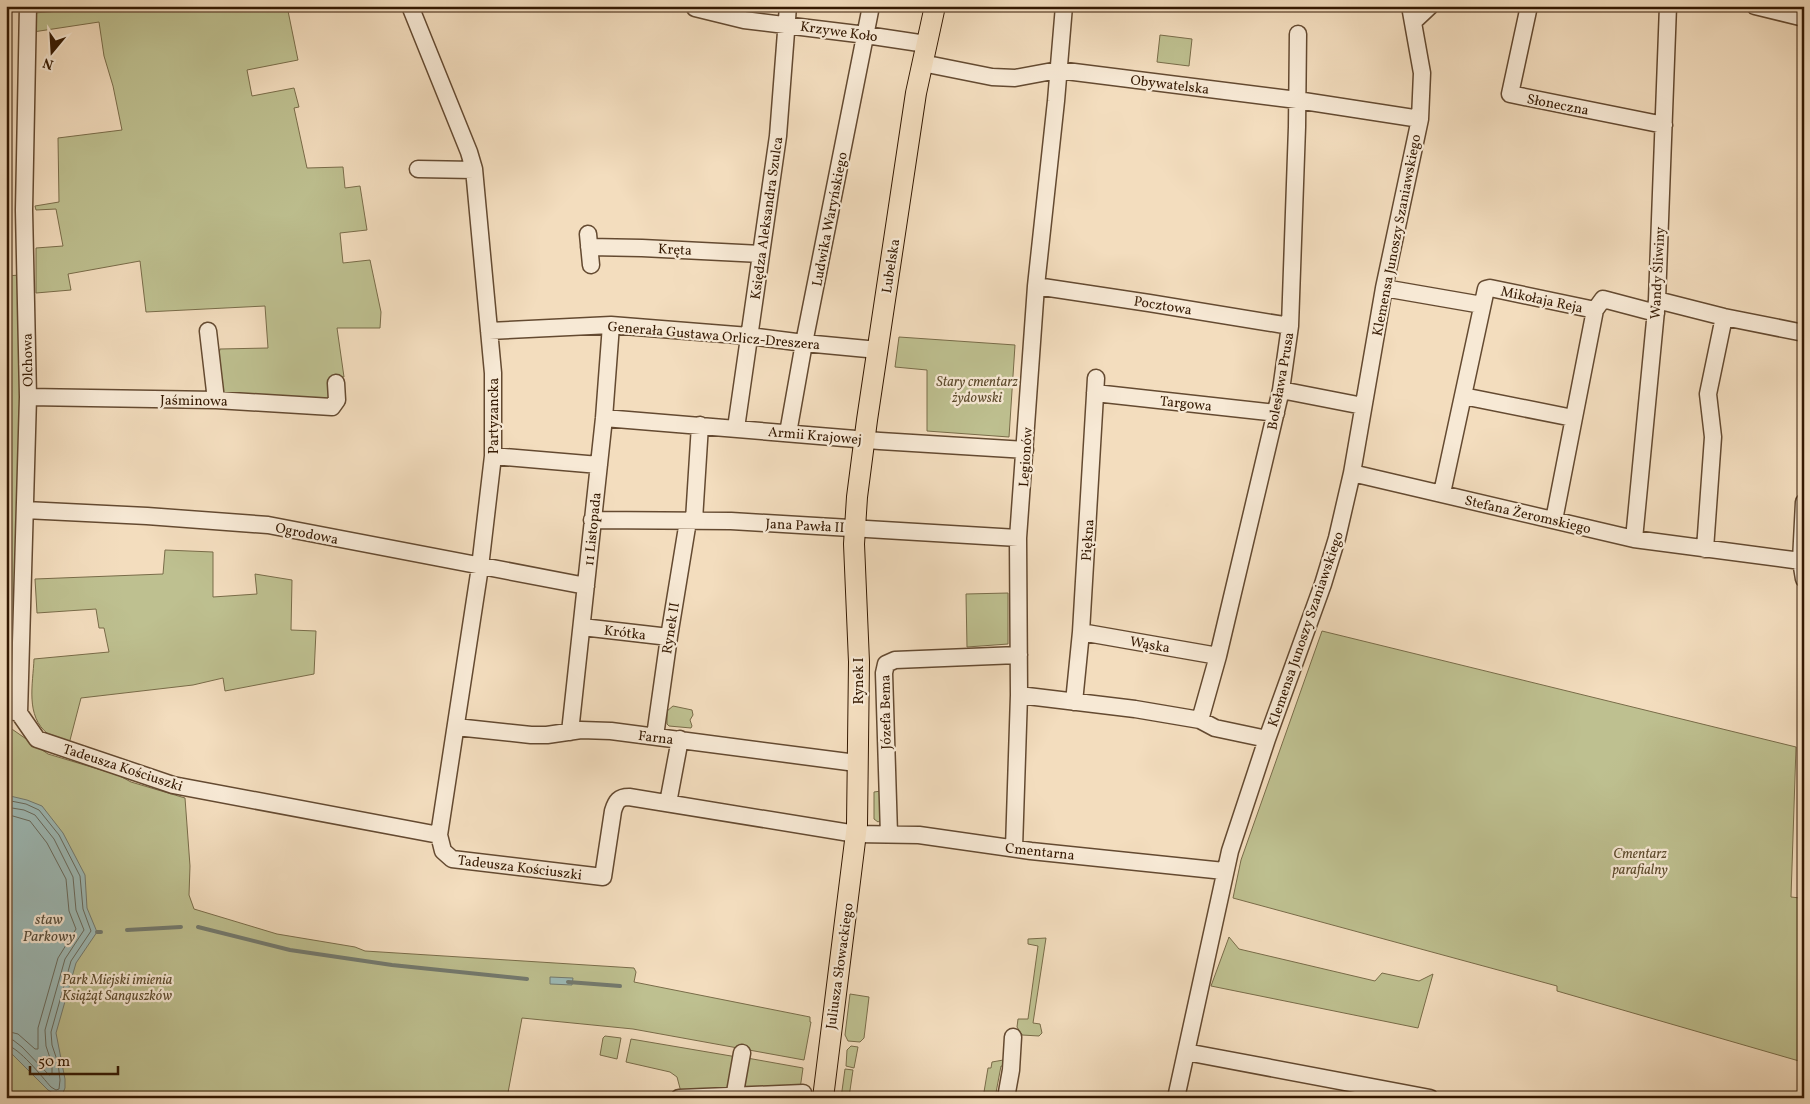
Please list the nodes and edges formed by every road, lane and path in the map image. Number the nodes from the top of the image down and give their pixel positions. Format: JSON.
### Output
{"nodes":[{"id":1,"x":28,"y":6,"type":"edge"},
{"id":2,"x":410,"y":6,"type":"edge"},
{"id":3,"x":694,"y":6,"type":"edge"},
{"id":4,"x":788,"y":6,"type":"edge"},
{"id":5,"x":872,"y":6,"type":"edge"},
{"id":6,"x":935,"y":6,"type":"edge"},
{"id":7,"x":1064,"y":6,"type":"edge"},
{"id":8,"x":1430,"y":6,"type":"edge"},
{"id":9,"x":1529,"y":6,"type":"edge"},
{"id":10,"x":1668,"y":6,"type":"edge"},
{"id":11,"x":1755,"y":6,"type":"edge"},
{"id":12,"x":1412,"y":14,"type":"edge"},
{"id":13,"x":1804,"y":18,"type":"edge"},
{"id":14,"x":788,"y":24,"type":"junction"},
{"id":15,"x":866,"y":34,"type":"junction"},
{"id":16,"x":1298,"y":34,"type":"dead end"},
{"id":17,"x":924,"y":54,"type":"junction"},
{"id":18,"x":1058,"y":70,"type":"junction"},
{"id":19,"x":1297,"y":100,"type":"junction"},
{"id":20,"x":1420,"y":119,"type":"junction"},
{"id":21,"x":1664,"y":125,"type":"junction"},
{"id":22,"x":418,"y":169,"type":"dead end"},
{"id":23,"x":474,"y":170,"type":"junction"},
{"id":24,"x":762,"y":254,"type":"junction"},
{"id":25,"x":591,"y":265,"type":"dead end"},
{"id":26,"x":1036,"y":286,"type":"junction"},
{"id":27,"x":1384,"y":288,"type":"junction"},
{"id":28,"x":1482,"y":305,"type":"junction"},
{"id":29,"x":1657,"y":307,"type":"junction"},
{"id":30,"x":1595,"y":310,"type":"junction"},
{"id":31,"x":1724,"y":317,"type":"junction"},
{"id":32,"x":611,"y":325,"type":"junction"},
{"id":33,"x":1290,"y":326,"type":"junction"},
{"id":34,"x":208,"y":331,"type":"dead end"},
{"id":35,"x":489,"y":331,"type":"junction"},
{"id":36,"x":1804,"y":332,"type":"edge"},
{"id":37,"x":749,"y":336,"type":"junction"},
{"id":38,"x":804,"y":343,"type":"junction"},
{"id":39,"x":878,"y":350,"type":"junction"},
{"id":40,"x":336,"y":382,"type":"dead end"},
{"id":41,"x":1096,"y":386,"type":"joint"},
{"id":42,"x":1281,"y":390,"type":"junction"},
{"id":43,"x":1463,"y":396,"type":"junction"},
{"id":44,"x":28,"y":397,"type":"junction"},
{"id":45,"x":216,"y":400,"type":"junction"},
{"id":46,"x":1363,"y":406,"type":"junction"},
{"id":47,"x":1276,"y":413,"type":"junction"},
{"id":48,"x":604,"y":418,"type":"junction"},
{"id":49,"x":1573,"y":418,"type":"junction"},
{"id":50,"x":700,"y":425,"type":"junction"},
{"id":51,"x":736,"y":428,"type":"junction"},
{"id":52,"x":788,"y":433,"type":"junction"},
{"id":53,"x":864,"y":440,"type":"junction"},
{"id":54,"x":1025,"y":450,"type":"junction"},
{"id":55,"x":493,"y":456,"type":"junction"},
{"id":56,"x":599,"y":465,"type":"junction"},
{"id":57,"x":1352,"y":473,"type":"junction"},
{"id":58,"x":1442,"y":493,"type":"junction"},
{"id":59,"x":1804,"y":502,"type":"edge"},
{"id":60,"x":25,"y":510,"type":"junction"},
{"id":61,"x":592,"y":520,"type":"junction"},
{"id":62,"x":691,"y":520,"type":"junction"},
{"id":63,"x":1554,"y":520,"type":"junction"},
{"id":64,"x":855,"y":528,"type":"junction"},
{"id":65,"x":1018,"y":538,"type":"junction"},
{"id":66,"x":1634,"y":539,"type":"junction"},
{"id":67,"x":1705,"y":549,"type":"junction"},
{"id":68,"x":1801,"y":560,"type":"junction"},
{"id":69,"x":480,"y":567,"type":"junction"},
{"id":70,"x":1804,"y":579,"type":"edge"},
{"id":71,"x":586,"y":586,"type":"junction"},
{"id":72,"x":582,"y":627,"type":"junction"},
{"id":73,"x":1081,"y":632,"type":"junction"},
{"id":74,"x":669,"y":637,"type":"junction"},
{"id":75,"x":1019,"y":655,"type":"junction"},
{"id":76,"x":1218,"y":656,"type":"junction"},
{"id":77,"x":1019,"y":696,"type":"junction"},
{"id":78,"x":1074,"y":702,"type":"junction"},
{"id":79,"x":12,"y":711,"type":"edge"},
{"id":80,"x":1200,"y":720,"type":"junction"},
{"id":81,"x":456,"y":727,"type":"junction"},
{"id":82,"x":570,"y":732,"type":"junction"},
{"id":83,"x":655,"y":736,"type":"junction"},
{"id":84,"x":680,"y":739,"type":"junction"},
{"id":85,"x":1267,"y":739,"type":"junction"},
{"id":86,"x":856,"y":762,"type":"junction"},
{"id":87,"x":668,"y":803,"type":"junction"},
{"id":88,"x":856,"y":834,"type":"junction"},
{"id":89,"x":889,"y":834,"type":"junction"},
{"id":90,"x":439,"y":835,"type":"junction"},
{"id":91,"x":1014,"y":848,"type":"junction"},
{"id":92,"x":1224,"y":870,"type":"junction"},
{"id":93,"x":1013,"y":1037,"type":"dead end"},
{"id":94,"x":1186,"y":1052,"type":"junction"},
{"id":95,"x":742,"y":1053,"type":"dead end"},
{"id":96,"x":803,"y":1093,"type":"dead end"},
{"id":97,"x":734,"y":1097,"type":"edge"},
{"id":98,"x":679,"y":1098,"type":"edge"},
{"id":99,"x":823,"y":1098,"type":"edge"},
{"id":100,"x":1006,"y":1098,"type":"edge"},
{"id":101,"x":1176,"y":1098,"type":"edge"},
{"id":102,"x":1430,"y":1098,"type":"edge"}],
"edges":[{"from":1,"to":44,"type":"street","name":"Olchowa"},
{"from":2,"to":23,"type":"street","name":"Partyzancka"},
{"from":3,"to":14,"type":"street","name":"Krzywe Koło"},
{"from":4,"to":14,"type":"street","name":"Księdza Aleksandra Szulca"},
{"from":5,"to":15,"type":"street","name":"Ludwika Waryńskiego"},
{"from":6,"to":17,"type":"main road","name":"Lubelska"},
{"from":7,"to":18,"type":"street","name":"Legionów"},
{"from":8,"to":12,"type":"street"},
{"from":9,"to":21,"type":"street","name":"Słoneczna"},
{"from":10,"to":21,"type":"street","name":"Wandy Śliwiny"},
{"from":11,"to":13,"type":"street"},
{"from":12,"to":20,"type":"street","name":"Klemensa Junoszy Szaniawskiego"},
{"from":14,"to":15,"type":"street","name":"Krzywe Koło"},
{"from":14,"to":24,"type":"street","name":"Księdza Aleksandra Szulca"},
{"from":15,"to":17,"type":"street","name":"Krzywe Koło"},
{"from":15,"to":38,"type":"street","name":"Ludwika Waryńskiego"},
{"from":16,"to":19,"type":"street","name":"Bolesława Prusa"},
{"from":17,"to":18,"type":"street","name":"Obywatelska"},
{"from":17,"to":39,"type":"main road","name":"Lubelska"},
{"from":18,"to":19,"type":"street","name":"Obywatelska"},
{"from":18,"to":26,"type":"street","name":"Legionów"},
{"from":19,"to":20,"type":"street","name":"Obywatelska"},
{"from":19,"to":33,"type":"street","name":"Bolesława Prusa"},
{"from":20,"to":27,"type":"street","name":"Klemensa Junoszy Szaniawskiego"},
{"from":21,"to":29,"type":"street","name":"Wandy Śliwiny"},
{"from":22,"to":23,"type":"street"},
{"from":23,"to":35,"type":"street","name":"Partyzancka"},
{"from":24,"to":25,"type":"street","name":"Kręta"},
{"from":24,"to":37,"type":"street","name":"Księdza Aleksandra Szulca"},
{"from":26,"to":33,"type":"street","name":"Pocztowa"},
{"from":26,"to":54,"type":"street","name":"Legionów"},
{"from":27,"to":28,"type":"street","name":"Mikołaja Reja"},
{"from":27,"to":46,"type":"street","name":"Klemensa Junoszy Szaniawskiego"},
{"from":28,"to":30,"type":"street","name":"Mikołaja Reja"},
{"from":28,"to":43,"type":"street","name":"Mikołaja Reja"},
{"from":29,"to":30,"type":"street"},
{"from":29,"to":31,"type":"street"},
{"from":29,"to":66,"type":"street","name":"Wandy Śliwiny"},
{"from":30,"to":49,"type":"street","name":"Mikołaja Reja"},
{"from":31,"to":36,"type":"street"},
{"from":31,"to":67,"type":"street"},
{"from":32,"to":35,"type":"street","name":"Generała Gustawa Orlicz-Dreszera"},
{"from":32,"to":37,"type":"street","name":"Generała Gustawa Orlicz-Dreszera"},
{"from":32,"to":48,"type":"street","name":"11 Listopada"},
{"from":33,"to":42,"type":"street","name":"Bolesława Prusa"},
{"from":34,"to":45,"type":"street"},
{"from":35,"to":55,"type":"street","name":"Partyzancka"},
{"from":37,"to":38,"type":"street","name":"Generała Gustawa Orlicz-Dreszera"},
{"from":37,"to":51,"type":"street","name":"Księdza Aleksandra Szulca"},
{"from":38,"to":39,"type":"street","name":"Generała Gustawa Orlicz-Dreszera"},
{"from":38,"to":52,"type":"street","name":"Ludwika Waryńskiego"},
{"from":39,"to":53,"type":"main road","name":"Lubelska"},
{"from":40,"to":45,"type":"street","name":"Jaśminowa"},
{"from":41,"to":47,"type":"street","name":"Targowa"},
{"from":41,"to":73,"type":"street","name":"Piękna"},
{"from":42,"to":46,"type":"street"},
{"from":42,"to":47,"type":"street","name":"Bolesława Prusa"},
{"from":43,"to":49,"type":"street"},
{"from":43,"to":58,"type":"street","name":"Mikołaja Reja"},
{"from":44,"to":45,"type":"street","name":"Jaśminowa"},
{"from":44,"to":60,"type":"street","name":"Olchowa"},
{"from":46,"to":57,"type":"street","name":"Klemensa Junoszy Szaniawskiego"},
{"from":47,"to":76,"type":"street","name":"Bolesława Prusa"},
{"from":48,"to":50,"type":"street","name":"Armii Krajowej"},
{"from":48,"to":56,"type":"street","name":"11 Listopada"},
{"from":49,"to":63,"type":"street","name":"Mikołaja Reja"},
{"from":50,"to":51,"type":"street","name":"Armii Krajowej"},
{"from":50,"to":62,"type":"street","name":"Rynek II"},
{"from":51,"to":52,"type":"street","name":"Armii Krajowej"},
{"from":52,"to":53,"type":"street","name":"Armii Krajowej"},
{"from":53,"to":54,"type":"street","name":"Armii Krajowej"},
{"from":53,"to":64,"type":"main road","name":"Lubelska"},
{"from":54,"to":65,"type":"street","name":"Legionów"},
{"from":55,"to":56,"type":"street"},
{"from":55,"to":69,"type":"street","name":"Partyzancka"},
{"from":56,"to":61,"type":"street","name":"11 Listopada"},
{"from":57,"to":58,"type":"street","name":"Stefana Żeromskiego"},
{"from":57,"to":85,"type":"street","name":"Klemensa Junoszy Szaniawskiego"},
{"from":58,"to":63,"type":"street","name":"Stefana Żeromskiego"},
{"from":59,"to":68,"type":"street"},
{"from":60,"to":69,"type":"street","name":"Ogrodowa"},
{"from":60,"to":79,"type":"street","name":"Olchowa"},
{"from":61,"to":62,"type":"street","name":"Jana Pawła II"},
{"from":61,"to":71,"type":"street","name":"11 Listopada"},
{"from":62,"to":64,"type":"street","name":"Jana Pawła II"},
{"from":62,"to":74,"type":"street","name":"Rynek II"},
{"from":63,"to":66,"type":"street","name":"Stefana Żeromskiego"},
{"from":64,"to":65,"type":"street","name":"Jana Pawła II"},
{"from":64,"to":86,"type":"main road","name":"Rynek I"},
{"from":65,"to":75,"type":"street","name":"Legionów"},
{"from":66,"to":67,"type":"street","name":"Stefana Żeromskiego"},
{"from":67,"to":68,"type":"street","name":"Stefana Żeromskiego"},
{"from":68,"to":70,"type":"street"},
{"from":69,"to":71,"type":"street","name":"Ogrodowa"},
{"from":69,"to":81,"type":"street","name":"Partyzancka"},
{"from":71,"to":72,"type":"street","name":"11 Listopada"},
{"from":72,"to":74,"type":"street","name":"Krótka"},
{"from":72,"to":82,"type":"street","name":"11 Listopada"},
{"from":73,"to":76,"type":"street","name":"Wąska"},
{"from":73,"to":78,"type":"street","name":"Piękna"},
{"from":74,"to":83,"type":"street","name":"Rynek II"},
{"from":75,"to":77,"type":"street","name":"Legionów"},
{"from":75,"to":89,"type":"street","name":"Józefa Bema"},
{"from":76,"to":80,"type":"street","name":"Bolesława Prusa"},
{"from":77,"to":78,"type":"street"},
{"from":77,"to":91,"type":"street","name":"Legionów"},
{"from":78,"to":80,"type":"street"},
{"from":79,"to":90,"type":"street","name":"Tadeusza Kościuszki"},
{"from":80,"to":85,"type":"street"},
{"from":81,"to":82,"type":"street","name":"Farna"},
{"from":81,"to":90,"type":"street","name":"Partyzancka"},
{"from":82,"to":83,"type":"street","name":"Farna"},
{"from":83,"to":84,"type":"street","name":"Farna"},
{"from":84,"to":86,"type":"street","name":"Farna"},
{"from":84,"to":87,"type":"street"},
{"from":85,"to":92,"type":"street","name":"Klemensa Junoszy Szaniawskiego"},
{"from":86,"to":88,"type":"main road","name":"Rynek I"},
{"from":87,"to":88,"type":"street","name":"Tadeusza Kościuszki"},
{"from":87,"to":90,"type":"street","name":"Tadeusza Kościuszki"},
{"from":88,"to":89,"type":"street","name":"Cmentarna"},
{"from":88,"to":99,"type":"main road","name":"Juliusza Słowackiego"},
{"from":89,"to":91,"type":"street","name":"Cmentarna"},
{"from":91,"to":92,"type":"street","name":"Cmentarna"},
{"from":92,"to":94,"type":"street","name":"Klemensa Junoszy Szaniawskiego"},
{"from":93,"to":100,"type":"street"},
{"from":94,"to":101,"type":"street","name":"Klemensa Junoszy Szaniawskiego"},
{"from":94,"to":102,"type":"street"},
{"from":95,"to":97,"type":"street"},
{"from":96,"to":97,"type":"street"},
{"from":97,"to":98,"type":"street"}]}
